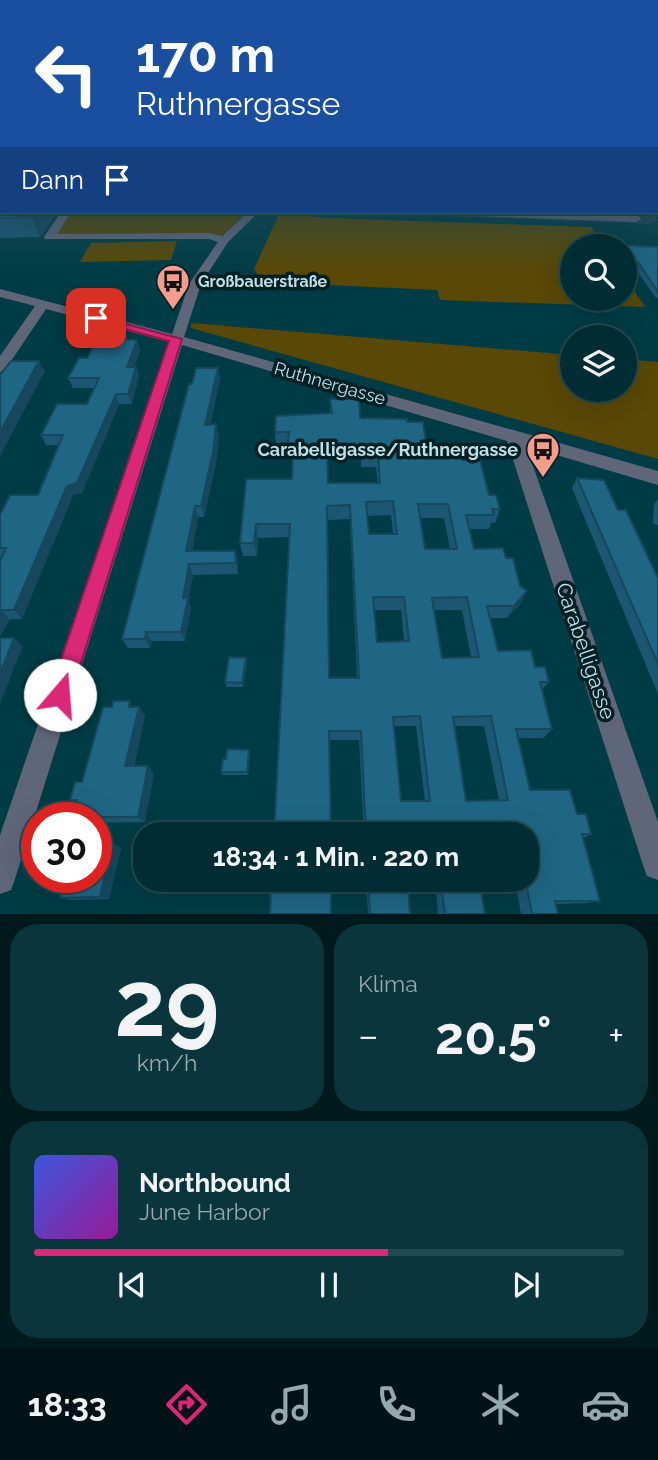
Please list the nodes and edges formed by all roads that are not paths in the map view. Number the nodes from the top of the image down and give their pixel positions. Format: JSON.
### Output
{"nodes":[{"id":1,"x":65,"y":214,"type":"edge"},
{"id":2,"x":252,"y":214,"type":"edge"},
{"id":3,"x":573,"y":214,"type":"edge"},
{"id":4,"x":632,"y":214,"type":"edge"},
{"id":5,"x":224,"y":240,"type":"junction"},
{"id":6,"x":0,"y":293,"type":"edge"},
{"id":7,"x":43,"y":304,"type":"junction"},
{"id":8,"x":176,"y":339,"type":"junction"},
{"id":9,"x":0,"y":367,"type":"edge"},
{"id":10,"x":514,"y":436,"type":"junction"},
{"id":11,"x":658,"y":478,"type":"edge"},
{"id":12,"x":658,"y":865,"type":"edge"},
{"id":13,"x":0,"y":879,"type":"edge"}],
"edges":[{"from":1,"to":5,"type":"street"},
{"from":2,"to":5,"type":"street"},
{"from":3,"to":4,"type":"street"},
{"from":5,"to":8,"type":"street"},
{"from":6,"to":7,"type":"street","name":"Ruthnergasse"},
{"from":7,"to":8,"type":"street","name":"Ruthnergasse"},
{"from":7,"to":9,"type":"street"},
{"from":8,"to":10,"type":"street","name":"Ruthnergasse"},
{"from":8,"to":13,"type":"street"},
{"from":10,"to":11,"type":"street","name":"Ruthnergasse"},
{"from":10,"to":12,"type":"street","name":"Carabelligasse"}]}
